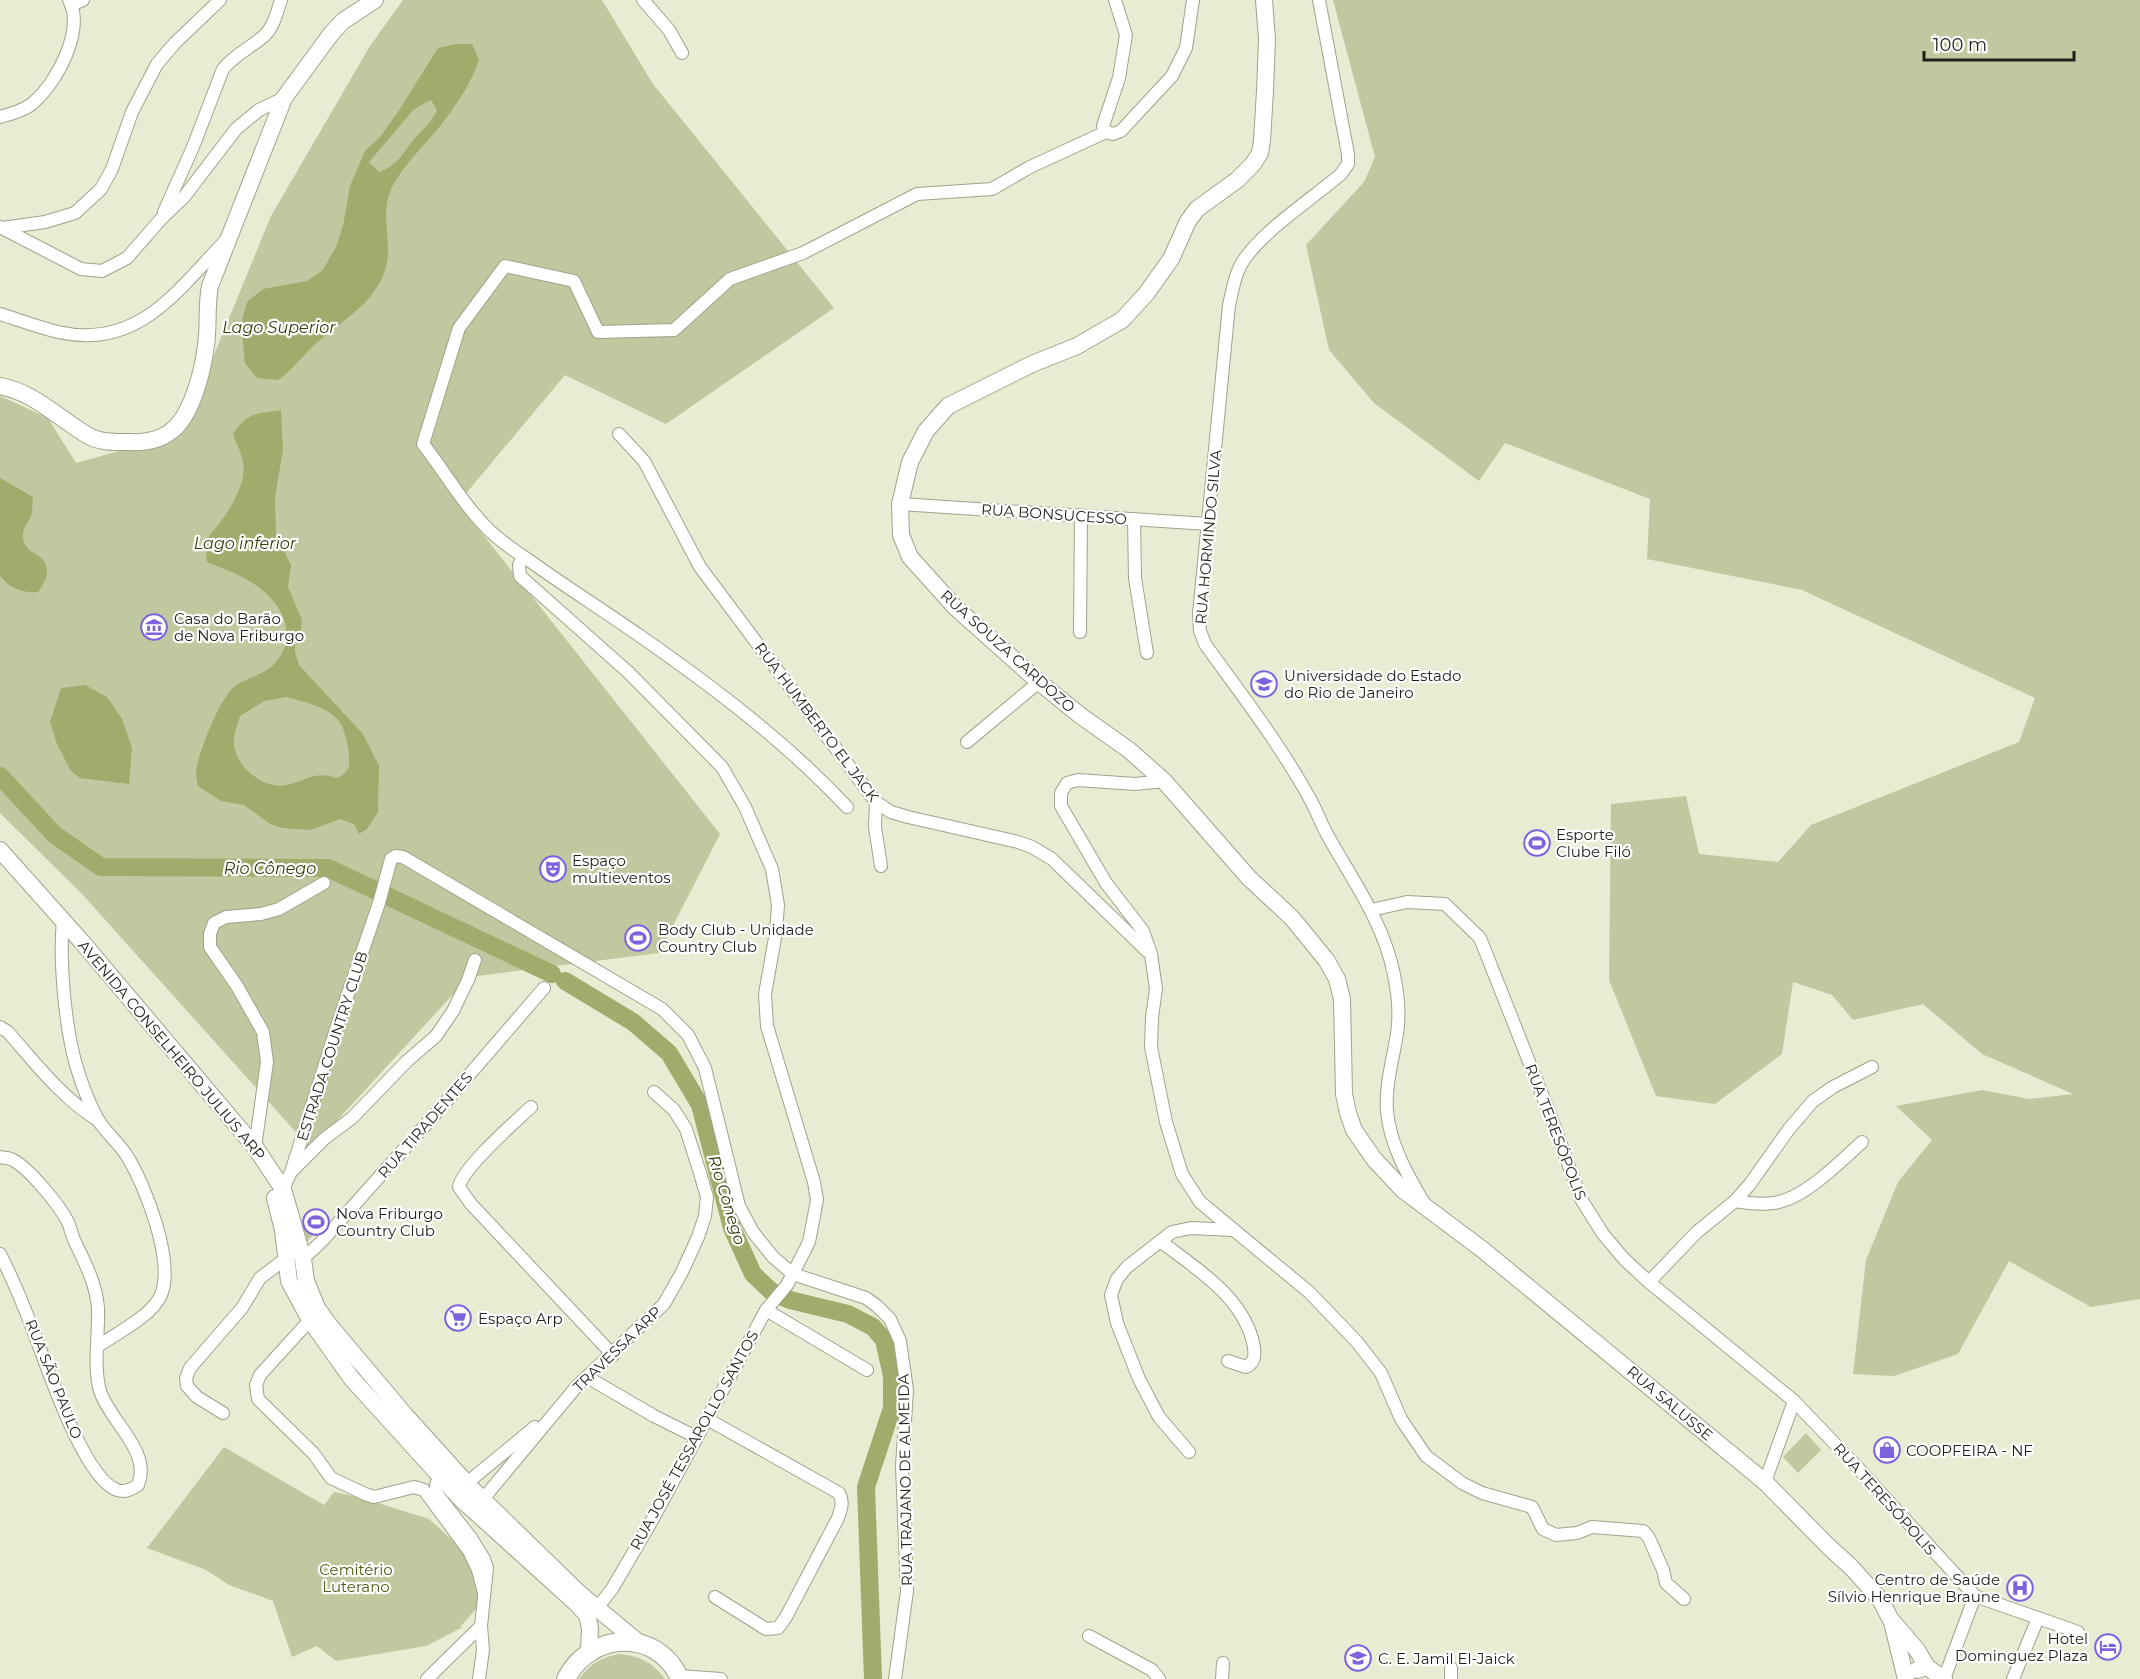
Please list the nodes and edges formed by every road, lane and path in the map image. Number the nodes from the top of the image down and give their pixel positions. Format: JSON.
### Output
{"nodes":[{"id":1,"x":220,"y":0,"type":"edge"},
{"id":2,"x":281,"y":0,"type":"edge"},
{"id":3,"x":375,"y":0,"type":"edge"},
{"id":4,"x":643,"y":0,"type":"edge"},
{"id":5,"x":1115,"y":0,"type":"edge"},
{"id":6,"x":1193,"y":0,"type":"edge"},
{"id":7,"x":1264,"y":0,"type":"edge"},
{"id":8,"x":1319,"y":0,"type":"edge"},
{"id":9,"x":74,"y":2,"type":"edge"},
{"id":10,"x":682,"y":53,"type":"dead end"},
{"id":11,"x":284,"y":98,"type":"junction"},
{"id":12,"x":0,"y":117,"type":"edge"},
{"id":13,"x":1106,"y":132,"type":"junction"},
{"id":14,"x":161,"y":219,"type":"junction"},
{"id":15,"x":1,"y":227,"type":"edge"},
{"id":16,"x":229,"y":237,"type":"junction"},
{"id":17,"x":0,"y":314,"type":"edge"},
{"id":18,"x":0,"y":386,"type":"edge"},
{"id":19,"x":619,"y":434,"type":"dead end"},
{"id":20,"x":900,"y":504,"type":"junction"},
{"id":21,"x":1081,"y":515,"type":"junction"},
{"id":22,"x":1134,"y":519,"type":"junction"},
{"id":23,"x":1208,"y":524,"type":"junction"},
{"id":24,"x":523,"y":556,"type":"junction"},
{"id":25,"x":1080,"y":632,"type":"dead end"},
{"id":26,"x":1147,"y":653,"type":"dead end"},
{"id":27,"x":1039,"y":682,"type":"junction"},
{"id":28,"x":967,"y":742,"type":"dead end"},
{"id":29,"x":1164,"y":781,"type":"junction"},
{"id":30,"x":876,"y":802,"type":"junction"},
{"id":31,"x":847,"y":807,"type":"dead end"},
{"id":32,"x":0,"y":850,"type":"edge"},
{"id":33,"x":0,"y":865,"type":"edge"},
{"id":34,"x":881,"y":867,"type":"dead end"},
{"id":35,"x":324,"y":883,"type":"dead end"},
{"id":36,"x":1371,"y":910,"type":"junction"},
{"id":37,"x":62,"y":928,"type":"junction"},
{"id":38,"x":1151,"y":954,"type":"junction"},
{"id":39,"x":475,"y":960,"type":"dead end"},
{"id":40,"x":544,"y":988,"type":"dead end"},
{"id":41,"x":0,"y":1027,"type":"edge"},
{"id":42,"x":1872,"y":1067,"type":"dead end"},
{"id":43,"x":654,"y":1092,"type":"dead end"},
{"id":44,"x":531,"y":1107,"type":"dead end"},
{"id":45,"x":259,"y":1117,"type":"junction"},
{"id":46,"x":99,"y":1121,"type":"junction"},
{"id":47,"x":239,"y":1129,"type":"junction"},
{"id":48,"x":1862,"y":1142,"type":"dead end"},
{"id":49,"x":255,"y":1147,"type":"junction"},
{"id":50,"x":0,"y":1156,"type":"edge"},
{"id":51,"x":291,"y":1172,"type":"junction"},
{"id":52,"x":283,"y":1189,"type":"junction"},
{"id":53,"x":1735,"y":1201,"type":"junction"},
{"id":54,"x":1426,"y":1207,"type":"junction"},
{"id":55,"x":1233,"y":1230,"type":"junction"},
{"id":56,"x":1160,"y":1241,"type":"junction"},
{"id":57,"x":0,"y":1254,"type":"edge"},
{"id":58,"x":285,"y":1259,"type":"junction"},
{"id":59,"x":303,"y":1259,"type":"junction"},
{"id":60,"x":790,"y":1279,"type":"junction"},
{"id":61,"x":1648,"y":1282,"type":"junction"},
{"id":62,"x":765,"y":1310,"type":"junction"},
{"id":63,"x":310,"y":1320,"type":"junction"},
{"id":64,"x":98,"y":1346,"type":"junction"},
{"id":65,"x":613,"y":1354,"type":"junction"},
{"id":66,"x":1228,"y":1361,"type":"dead end"},
{"id":67,"x":867,"y":1370,"type":"dead end"},
{"id":68,"x":587,"y":1377,"type":"junction"},
{"id":69,"x":1794,"y":1401,"type":"junction"},
{"id":70,"x":556,"y":1409,"type":"junction"},
{"id":71,"x":223,"y":1413,"type":"dead end"},
{"id":72,"x":706,"y":1419,"type":"junction"},
{"id":73,"x":696,"y":1437,"type":"junction"},
{"id":74,"x":1189,"y":1452,"type":"dead end"},
{"id":75,"x":439,"y":1477,"type":"junction"},
{"id":76,"x":1765,"y":1482,"type":"junction"},
{"id":77,"x":467,"y":1483,"type":"junction"},
{"id":78,"x":483,"y":1499,"type":"junction"},
{"id":79,"x":484,"y":1593,"type":"junction"},
{"id":80,"x":1975,"y":1596,"type":"junction"},
{"id":81,"x":715,"y":1597,"type":"dead end"},
{"id":82,"x":1684,"y":1599,"type":"dead end"},
{"id":83,"x":597,"y":1608,"type":"junction"},
{"id":84,"x":2038,"y":1618,"type":"junction"},
{"id":85,"x":1892,"y":1622,"type":"junction"},
{"id":86,"x":481,"y":1626,"type":"junction"},
{"id":87,"x":2078,"y":1632,"type":"dead end"},
{"id":88,"x":1089,"y":1636,"type":"dead end"},
{"id":89,"x":639,"y":1643,"type":"junction"},
{"id":90,"x":589,"y":1652,"type":"junction"},
{"id":91,"x":1222,"y":1662,"type":"dead end"},
{"id":92,"x":1927,"y":1667,"type":"junction"},
{"id":93,"x":680,"y":1678,"type":"edge"},
{"id":94,"x":1906,"y":1678,"type":"edge"},
{"id":95,"x":427,"y":1679,"type":"edge"},
{"id":96,"x":479,"y":1679,"type":"edge"},
{"id":97,"x":566,"y":1679,"type":"edge"},
{"id":98,"x":721,"y":1679,"type":"edge"},
{"id":99,"x":895,"y":1679,"type":"edge"},
{"id":100,"x":1160,"y":1679,"type":"edge"},
{"id":101,"x":1222,"y":1679,"type":"edge"},
{"id":102,"x":1944,"y":1679,"type":"edge"},
{"id":103,"x":2013,"y":1679,"type":"edge"}],
"edges":[{"from":1,"to":15,"type":"street"},
{"from":2,"to":14,"type":"street"},
{"from":3,"to":11,"type":"street"},
{"from":4,"to":10,"type":"street"},
{"from":5,"to":13,"type":"street"},
{"from":6,"to":13,"type":"street"},
{"from":7,"to":20,"type":"street","name":"RUA SOUZA CARDOZO"},
{"from":8,"to":23,"type":"street","name":"RUA HORMINDO SILVA"},
{"from":9,"to":12,"type":"street"},
{"from":11,"to":14,"type":"street"},
{"from":11,"to":16,"type":"street"},
{"from":13,"to":24,"type":"street"},
{"from":14,"to":15,"type":"street"},
{"from":16,"to":17,"type":"street"},
{"from":16,"to":18,"type":"street"},
{"from":19,"to":30,"type":"street","name":"RUA HUMBERTO EL JACK"},
{"from":20,"to":21,"type":"street","name":"RUA BONSUCESSO"},
{"from":20,"to":27,"type":"street","name":"RUA SOUZA CARDOZO"},
{"from":21,"to":22,"type":"street","name":"RUA BONSUCESSO"},
{"from":21,"to":25,"type":"street"},
{"from":22,"to":23,"type":"street","name":"RUA BONSUCESSO"},
{"from":22,"to":26,"type":"street"},
{"from":23,"to":36,"type":"street","name":"RUA HORMINDO SILVA"},
{"from":24,"to":31,"type":"street"},
{"from":24,"to":60,"type":"street","name":"RUA JOSÉ TESSAROLLO SANTOS"},
{"from":27,"to":28,"type":"street"},
{"from":27,"to":29,"type":"street","name":"RUA SOUZA CARDOZO"},
{"from":29,"to":38,"type":"street"},
{"from":29,"to":54,"type":"street","name":"RUA SOUZA CARDOZO"},
{"from":30,"to":34,"type":"street"},
{"from":30,"to":38,"type":"street","name":"RUA HUMBERTO EL JACK"},
{"from":32,"to":37,"type":"street","name":"AVENIDA CONSELHEIRO JULIUS ARP"},
{"from":33,"to":37,"type":"street","name":"AVENIDA CONSELHEIRO JULIUS ARP"},
{"from":35,"to":45,"type":"street"},
{"from":36,"to":54,"type":"street","name":"RUA HORMINDO SILVA"},
{"from":36,"to":61,"type":"street","name":"RUA TERESÓPOLIS"},
{"from":37,"to":46,"type":"street"},
{"from":37,"to":47,"type":"street","name":"AVENIDA CONSELHEIRO JULIUS ARP"},
{"from":37,"to":58,"type":"street","name":"AVENIDA CONSELHEIRO JULIUS ARP"},
{"from":38,"to":55,"type":"street"},
{"from":39,"to":51,"type":"street"},
{"from":40,"to":59,"type":"street","name":"RUA TIRADENTES"},
{"from":41,"to":46,"type":"street"},
{"from":42,"to":53,"type":"street"},
{"from":43,"to":65,"type":"street","name":"TRAVESSA ARP"},
{"from":44,"to":65,"type":"street"},
{"from":45,"to":47,"type":"street"},
{"from":45,"to":49,"type":"street"},
{"from":46,"to":64,"type":"street"},
{"from":47,"to":49,"type":"street","name":"AVENIDA CONSELHEIRO JULIUS ARP"},
{"from":48,"to":53,"type":"street"},
{"from":49,"to":52,"type":"street","name":"AVENIDA CONSELHEIRO JULIUS ARP"},
{"from":50,"to":64,"type":"street","name":"RUA SÃO PAULO"},
{"from":51,"to":52,"type":"street","name":"ESTRADA COUNTRY CLUB"},
{"from":51,"to":60,"type":"street","name":"ESTRADA COUNTRY CLUB"},
{"from":52,"to":59,"type":"street","name":"AVENIDA CONSELHEIRO JULIUS ARP"},
{"from":53,"to":61,"type":"street"},
{"from":54,"to":76,"type":"street","name":"RUA SALUSSE"},
{"from":55,"to":56,"type":"street"},
{"from":55,"to":82,"type":"street"},
{"from":56,"to":66,"type":"street"},
{"from":56,"to":74,"type":"street"},
{"from":57,"to":64,"type":"street","name":"RUA SÃO PAULO"},
{"from":58,"to":63,"type":"street","name":"AVENIDA CONSELHEIRO JULIUS ARP"},
{"from":58,"to":71,"type":"street"},
{"from":59,"to":77,"type":"street","name":"AVENIDA CONSELHEIRO JULIUS ARP"},
{"from":60,"to":62,"type":"street","name":"RUA JOSÉ TESSAROLLO SANTOS"},
{"from":60,"to":99,"type":"street","name":"RUA TRAJANO DE ALMEIDA"},
{"from":61,"to":69,"type":"street","name":"RUA TERESÓPOLIS"},
{"from":62,"to":67,"type":"street"},
{"from":62,"to":72,"type":"street","name":"RUA JOSÉ TESSAROLLO SANTOS"},
{"from":63,"to":75,"type":"street","name":"AVENIDA CONSELHEIRO JULIUS ARP"},
{"from":63,"to":79,"type":"street"},
{"from":65,"to":68,"type":"street","name":"TRAVESSA ARP"},
{"from":68,"to":70,"type":"street","name":"TRAVESSA ARP"},
{"from":68,"to":73,"type":"street"},
{"from":69,"to":76,"type":"street"},
{"from":69,"to":80,"type":"street","name":"RUA TERESÓPOLIS"},
{"from":70,"to":77,"type":"street","name":"TRAVESSA ARP"},
{"from":70,"to":78,"type":"street","name":"TRAVESSA ARP"},
{"from":72,"to":73,"type":"street","name":"RUA JOSÉ TESSAROLLO SANTOS"},
{"from":72,"to":81,"type":"street"},
{"from":73,"to":83,"type":"street","name":"RUA JOSÉ TESSAROLLO SANTOS"},
{"from":75,"to":79,"type":"street"},
{"from":75,"to":90,"type":"street","name":"AVENIDA CONSELHEIRO JULIUS ARP"},
{"from":76,"to":85,"type":"street","name":"RUA SALUSSE"},
{"from":77,"to":78,"type":"street","name":"AVENIDA CONSELHEIRO JULIUS ARP"},
{"from":78,"to":83,"type":"street","name":"AVENIDA CONSELHEIRO JULIUS ARP"},
{"from":79,"to":86,"type":"street"},
{"from":80,"to":84,"type":"street","name":"RUA TERESÓPOLIS"},
{"from":80,"to":102,"type":"street"},
{"from":83,"to":89,"type":"street","name":"AVENIDA CONSELHEIRO JULIUS ARP"},
{"from":84,"to":87,"type":"street","name":"RUA TERESÓPOLIS"},
{"from":84,"to":103,"type":"street"},
{"from":85,"to":92,"type":"street"},
{"from":85,"to":94,"type":"street"},
{"from":86,"to":95,"type":"street"},
{"from":86,"to":96,"type":"street"},
{"from":88,"to":100,"type":"street"},
{"from":89,"to":90,"type":"main road"},
{"from":89,"to":93,"type":"main road"},
{"from":90,"to":97,"type":"main road"},
{"from":91,"to":101,"type":"street"},
{"from":92,"to":94,"type":"street"},
{"from":92,"to":102,"type":"street"},
{"from":93,"to":98,"type":"street"}]}
